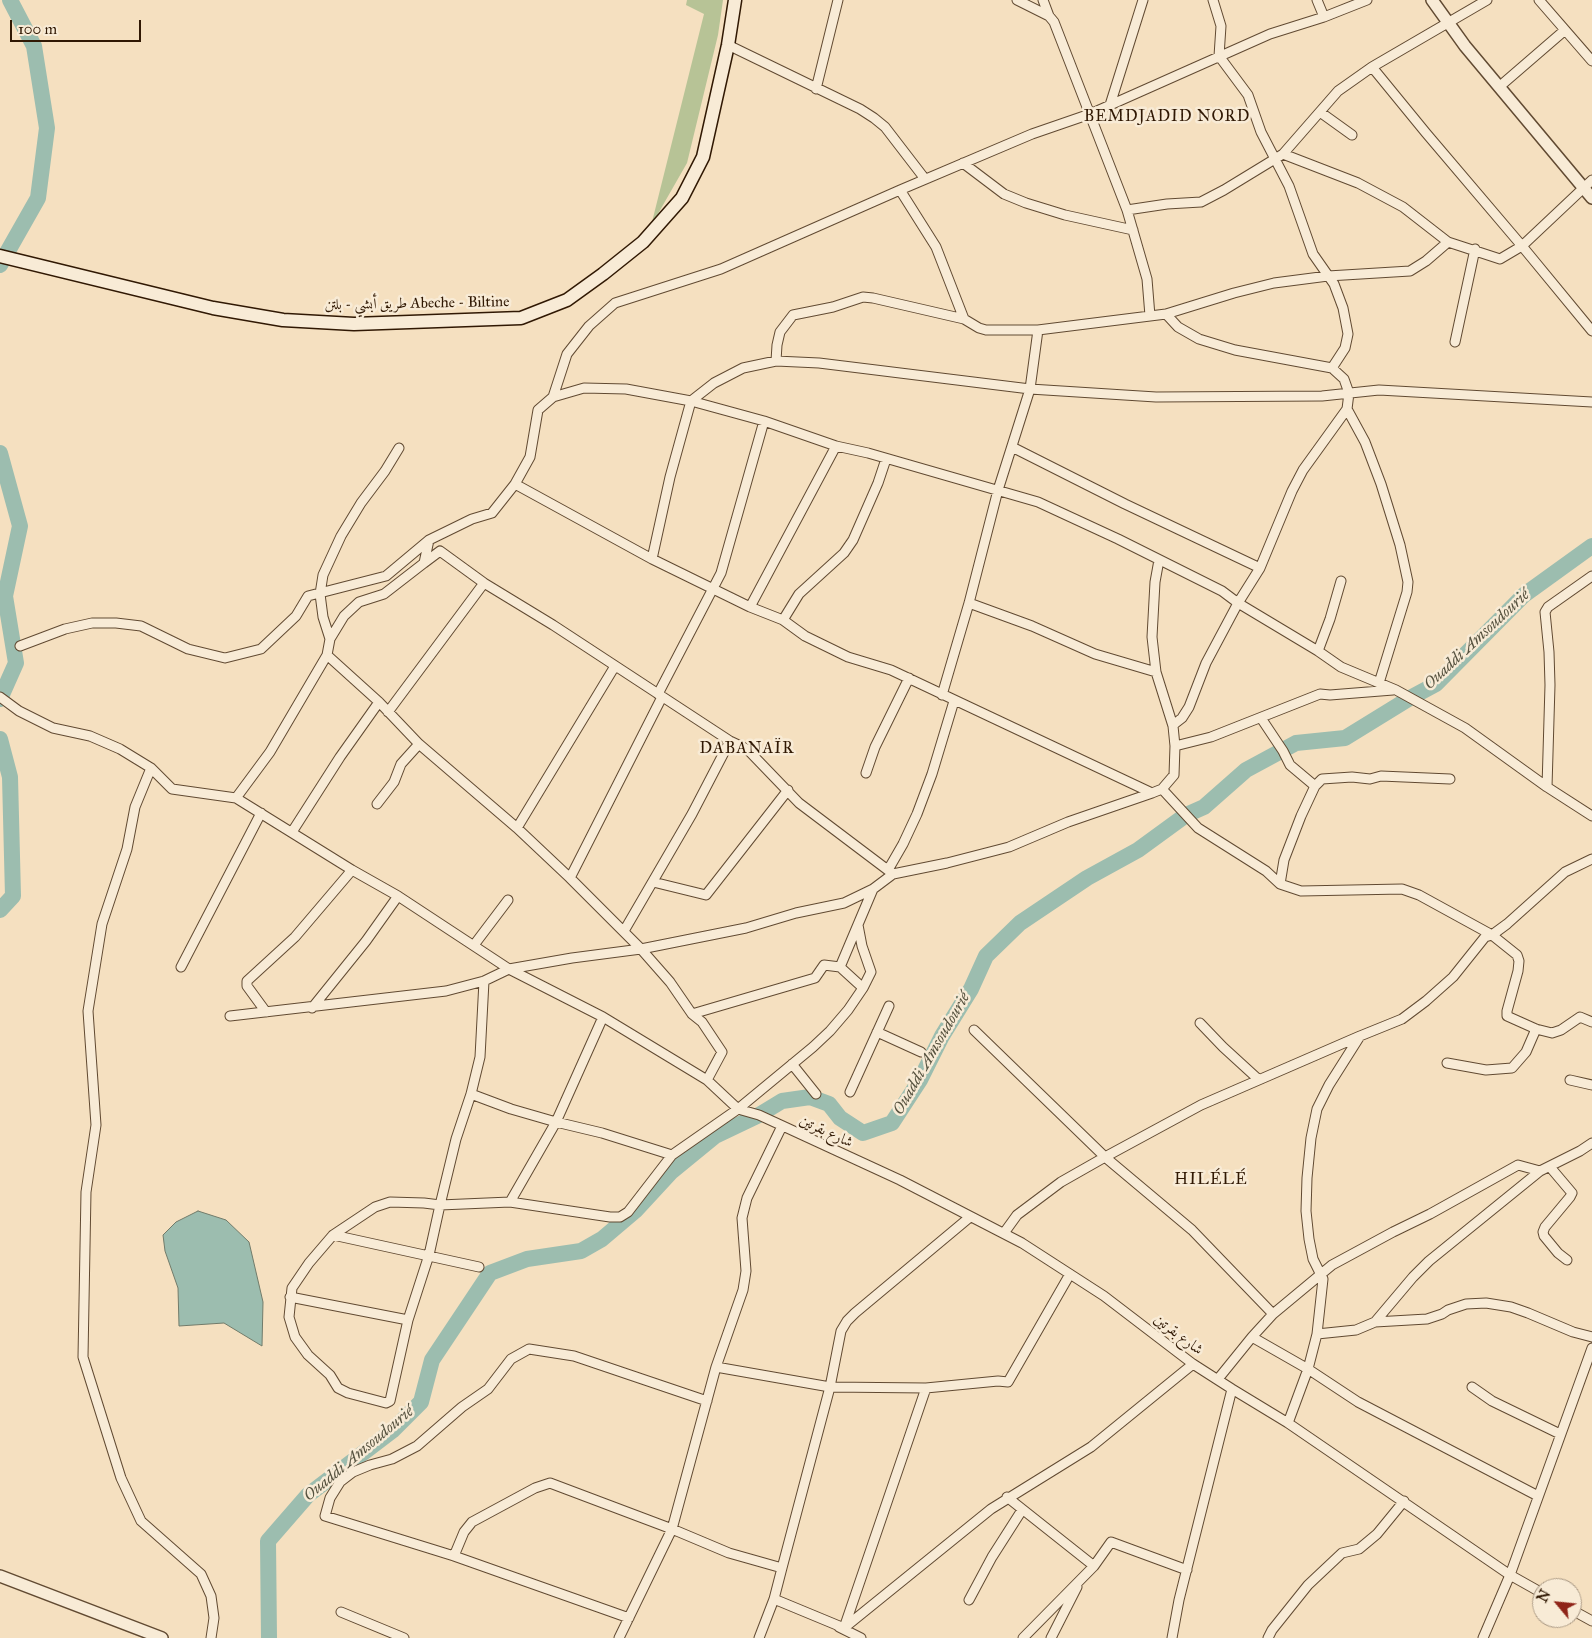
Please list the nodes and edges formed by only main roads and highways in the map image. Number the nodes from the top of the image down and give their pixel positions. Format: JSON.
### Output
{"nodes":[{"id":1,"x":735,"y":0,"type":"edge"},
{"id":2,"x":0,"y":256,"type":"edge"}],
"edges":[{"from":1,"to":2,"type":"main road","name":"طريق أبشي - بلتن Abeche - Biltine"}]}
